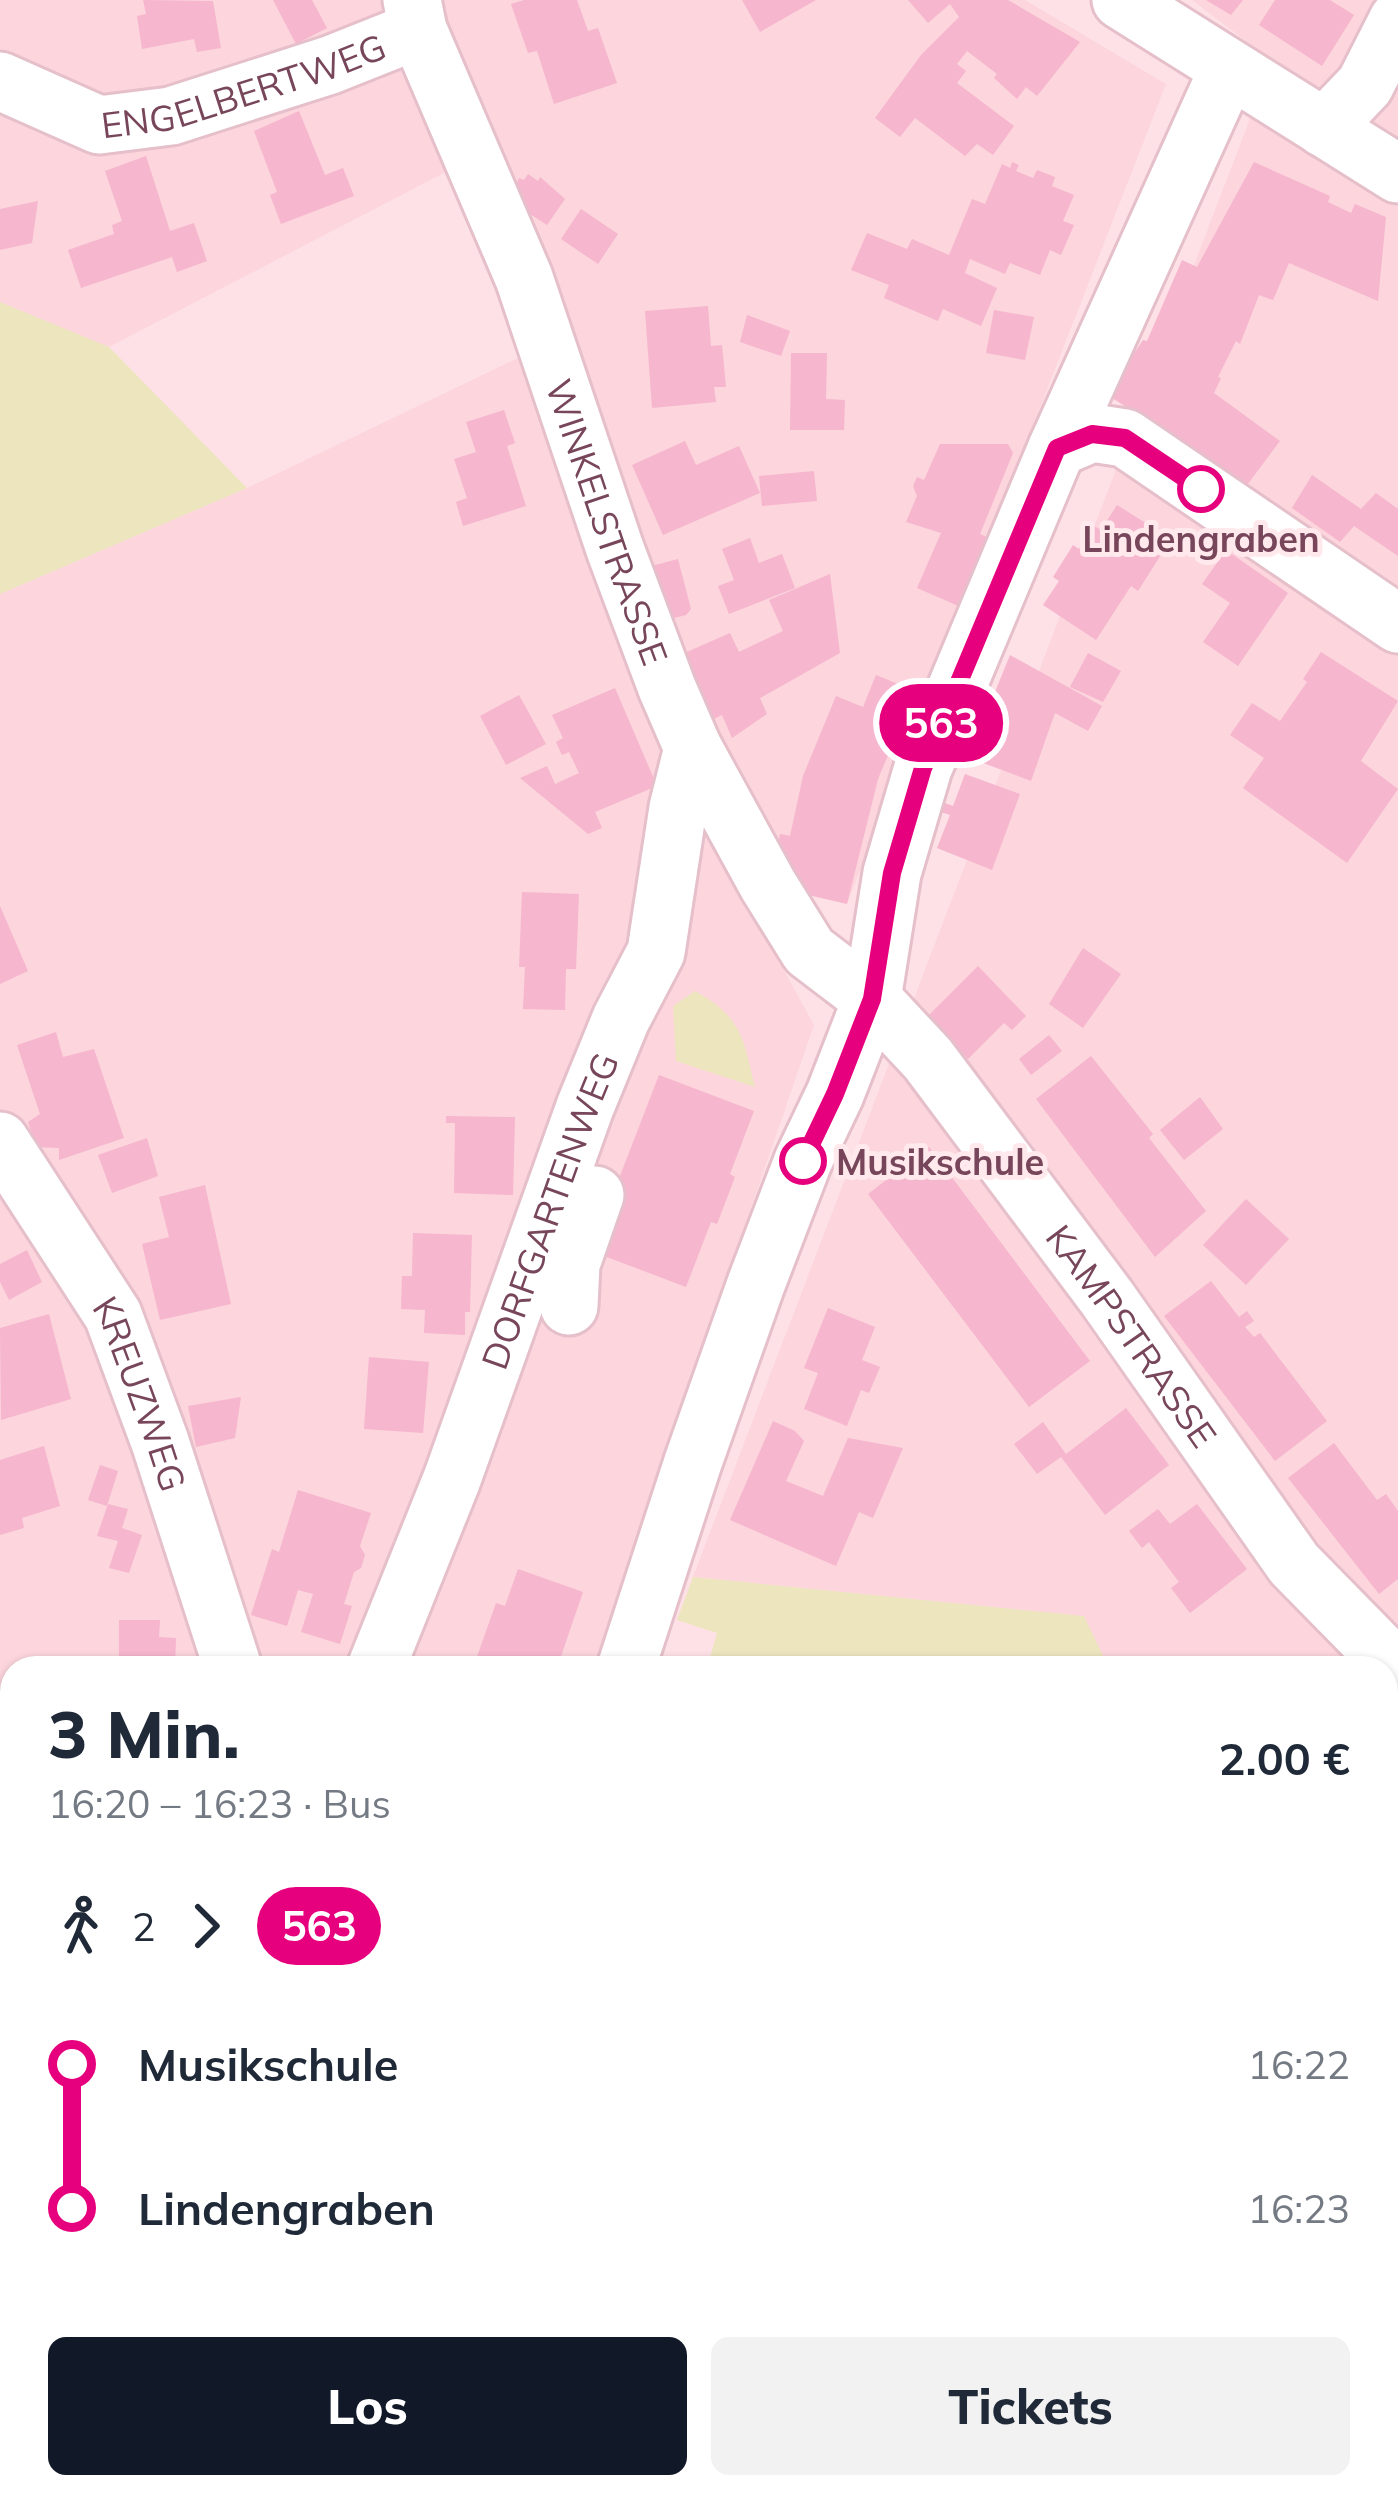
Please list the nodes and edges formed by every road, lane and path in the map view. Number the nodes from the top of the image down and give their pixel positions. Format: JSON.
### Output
{"nodes":[{"id":1,"x":1121,"y":0,"type":"edge"},
{"id":2,"x":415,"y":15,"type":"edge"},
{"id":3,"x":1398,"y":20,"type":"edge"},
{"id":4,"x":1228,"y":70,"type":"junction"},
{"id":5,"x":0,"y":82,"type":"edge"},
{"id":6,"x":1324,"y":128,"type":"junction"},
{"id":7,"x":1398,"y":174,"type":"edge"},
{"id":8,"x":1057,"y":448,"type":"junction"},
{"id":9,"x":1398,"y":625,"type":"edge"},
{"id":10,"x":692,"y":748,"type":"junction"},
{"id":11,"x":642,"y":976,"type":"junction"},
{"id":12,"x":872,"y":999,"type":"junction"},
{"id":13,"x":0,"y":1141,"type":"edge"},
{"id":14,"x":568,"y":1306,"type":"dead end"},
{"id":15,"x":229,"y":1656,"type":"edge"},
{"id":16,"x":381,"y":1656,"type":"edge"},
{"id":17,"x":630,"y":1656,"type":"edge"},
{"id":18,"x":1384,"y":1656,"type":"edge"}],
"edges":[{"from":1,"to":4,"type":"street"},
{"from":2,"to":5,"type":"street","name":"ENGELBERTWEG"},
{"from":2,"to":10,"type":"street","name":"WINKELSTRASSE"},
{"from":3,"to":6,"type":"street"},
{"from":4,"to":6,"type":"street"},
{"from":4,"to":8,"type":"street"},
{"from":6,"to":7,"type":"street"},
{"from":8,"to":9,"type":"street"},
{"from":8,"to":12,"type":"street"},
{"from":10,"to":11,"type":"street","name":"DORFGARTENWEG"},
{"from":10,"to":12,"type":"street","name":"WINKELSTRASSE"},
{"from":11,"to":14,"type":"street"},
{"from":11,"to":16,"type":"street","name":"DORFGARTENWEG"},
{"from":12,"to":17,"type":"street"},
{"from":12,"to":18,"type":"street","name":"KAMPSTRASSE"},
{"from":13,"to":15,"type":"street","name":"KREUZWEG"}]}
